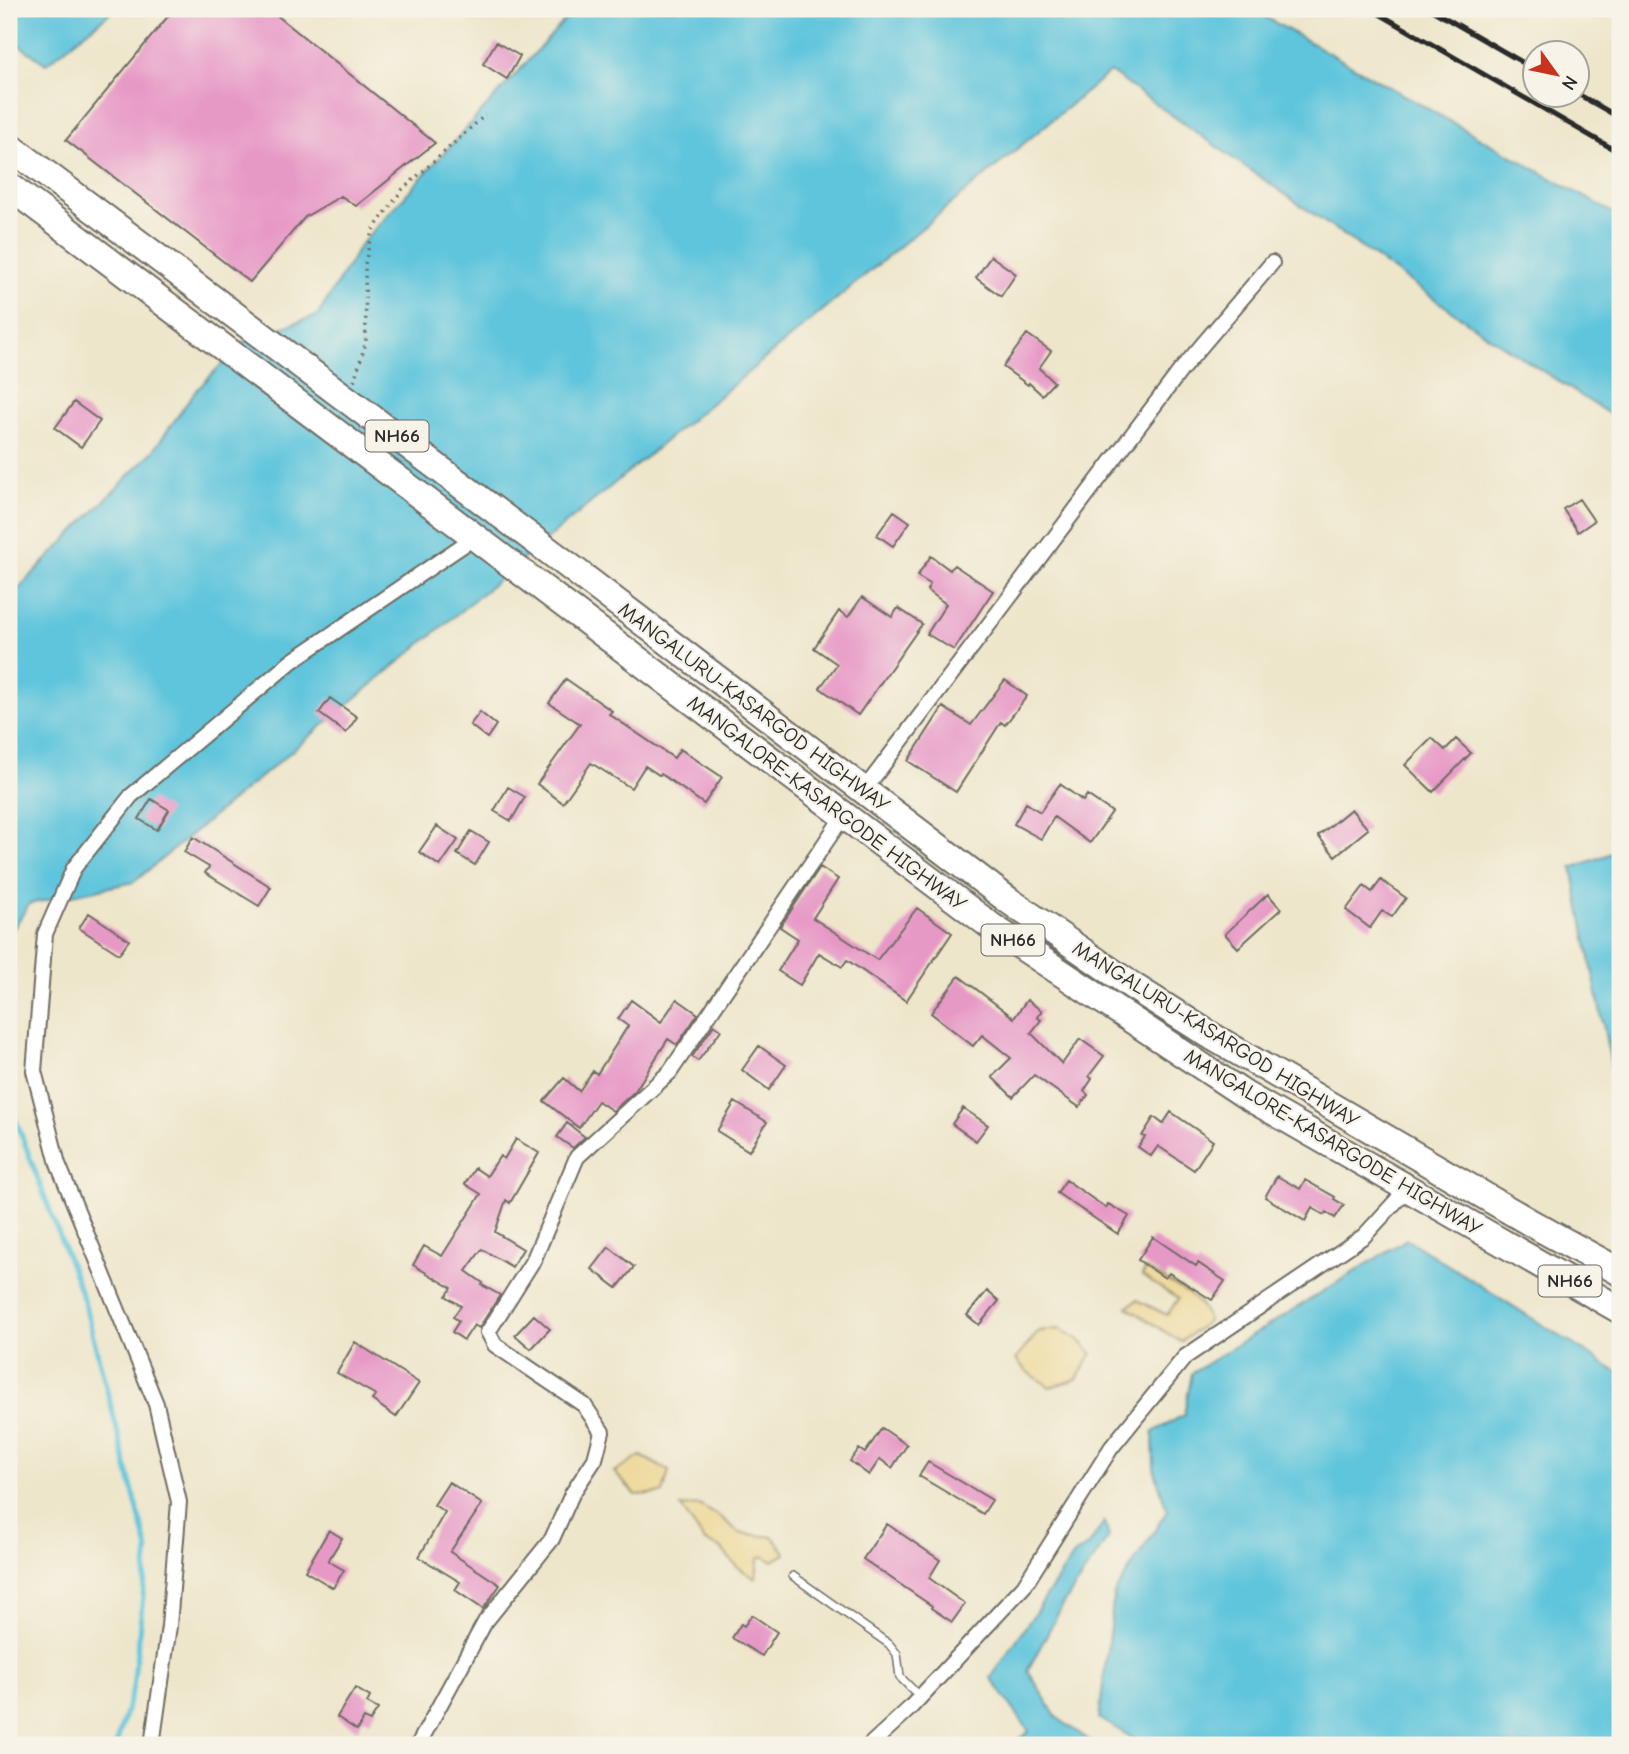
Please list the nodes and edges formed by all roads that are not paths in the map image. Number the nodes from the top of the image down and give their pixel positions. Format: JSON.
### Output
{"nodes":[{"id":1,"x":9,"y":146,"type":"edge"},
{"id":2,"x":9,"y":186,"type":"edge"},
{"id":3,"x":1272,"y":263,"type":"dead end"},
{"id":4,"x":475,"y":537,"type":"junction"},
{"id":5,"x":864,"y":790,"type":"junction"},
{"id":6,"x":844,"y":816,"type":"junction"},
{"id":7,"x":1409,"y":1187,"type":"junction"},
{"id":8,"x":1620,"y":1272,"type":"edge"},
{"id":9,"x":1620,"y":1310,"type":"edge"},
{"id":10,"x":793,"y":1576,"type":"dead end"},
{"id":11,"x":920,"y":1697,"type":"junction"},
{"id":12,"x":152,"y":1745,"type":"edge"},
{"id":13,"x":418,"y":1745,"type":"edge"},
{"id":14,"x":870,"y":1745,"type":"edge"}],
"edges":[{"from":1,"to":5,"type":"highway","name":"MANGALURU-KASARGOD HIGHWAY","number":"NH66"},
{"from":2,"to":4,"type":"highway","number":"NH66"},
{"from":3,"to":5,"type":"street"},
{"from":4,"to":6,"type":"highway","name":"MANGALORE-KASARGODE HIGHWAY","number":"NH66"},
{"from":4,"to":12,"type":"street"},
{"from":5,"to":8,"type":"highway","name":"MANGALURU-KASARGOD HIGHWAY","number":"NH66"},
{"from":6,"to":7,"type":"highway","name":"MANGALORE-KASARGODE HIGHWAY","number":"NH66"},
{"from":6,"to":13,"type":"street"},
{"from":7,"to":9,"type":"highway","name":"MANGALORE-KASARGODE HIGHWAY","number":"NH66"},
{"from":7,"to":11,"type":"street"},
{"from":10,"to":11,"type":"lane"},
{"from":11,"to":14,"type":"street"}]}
